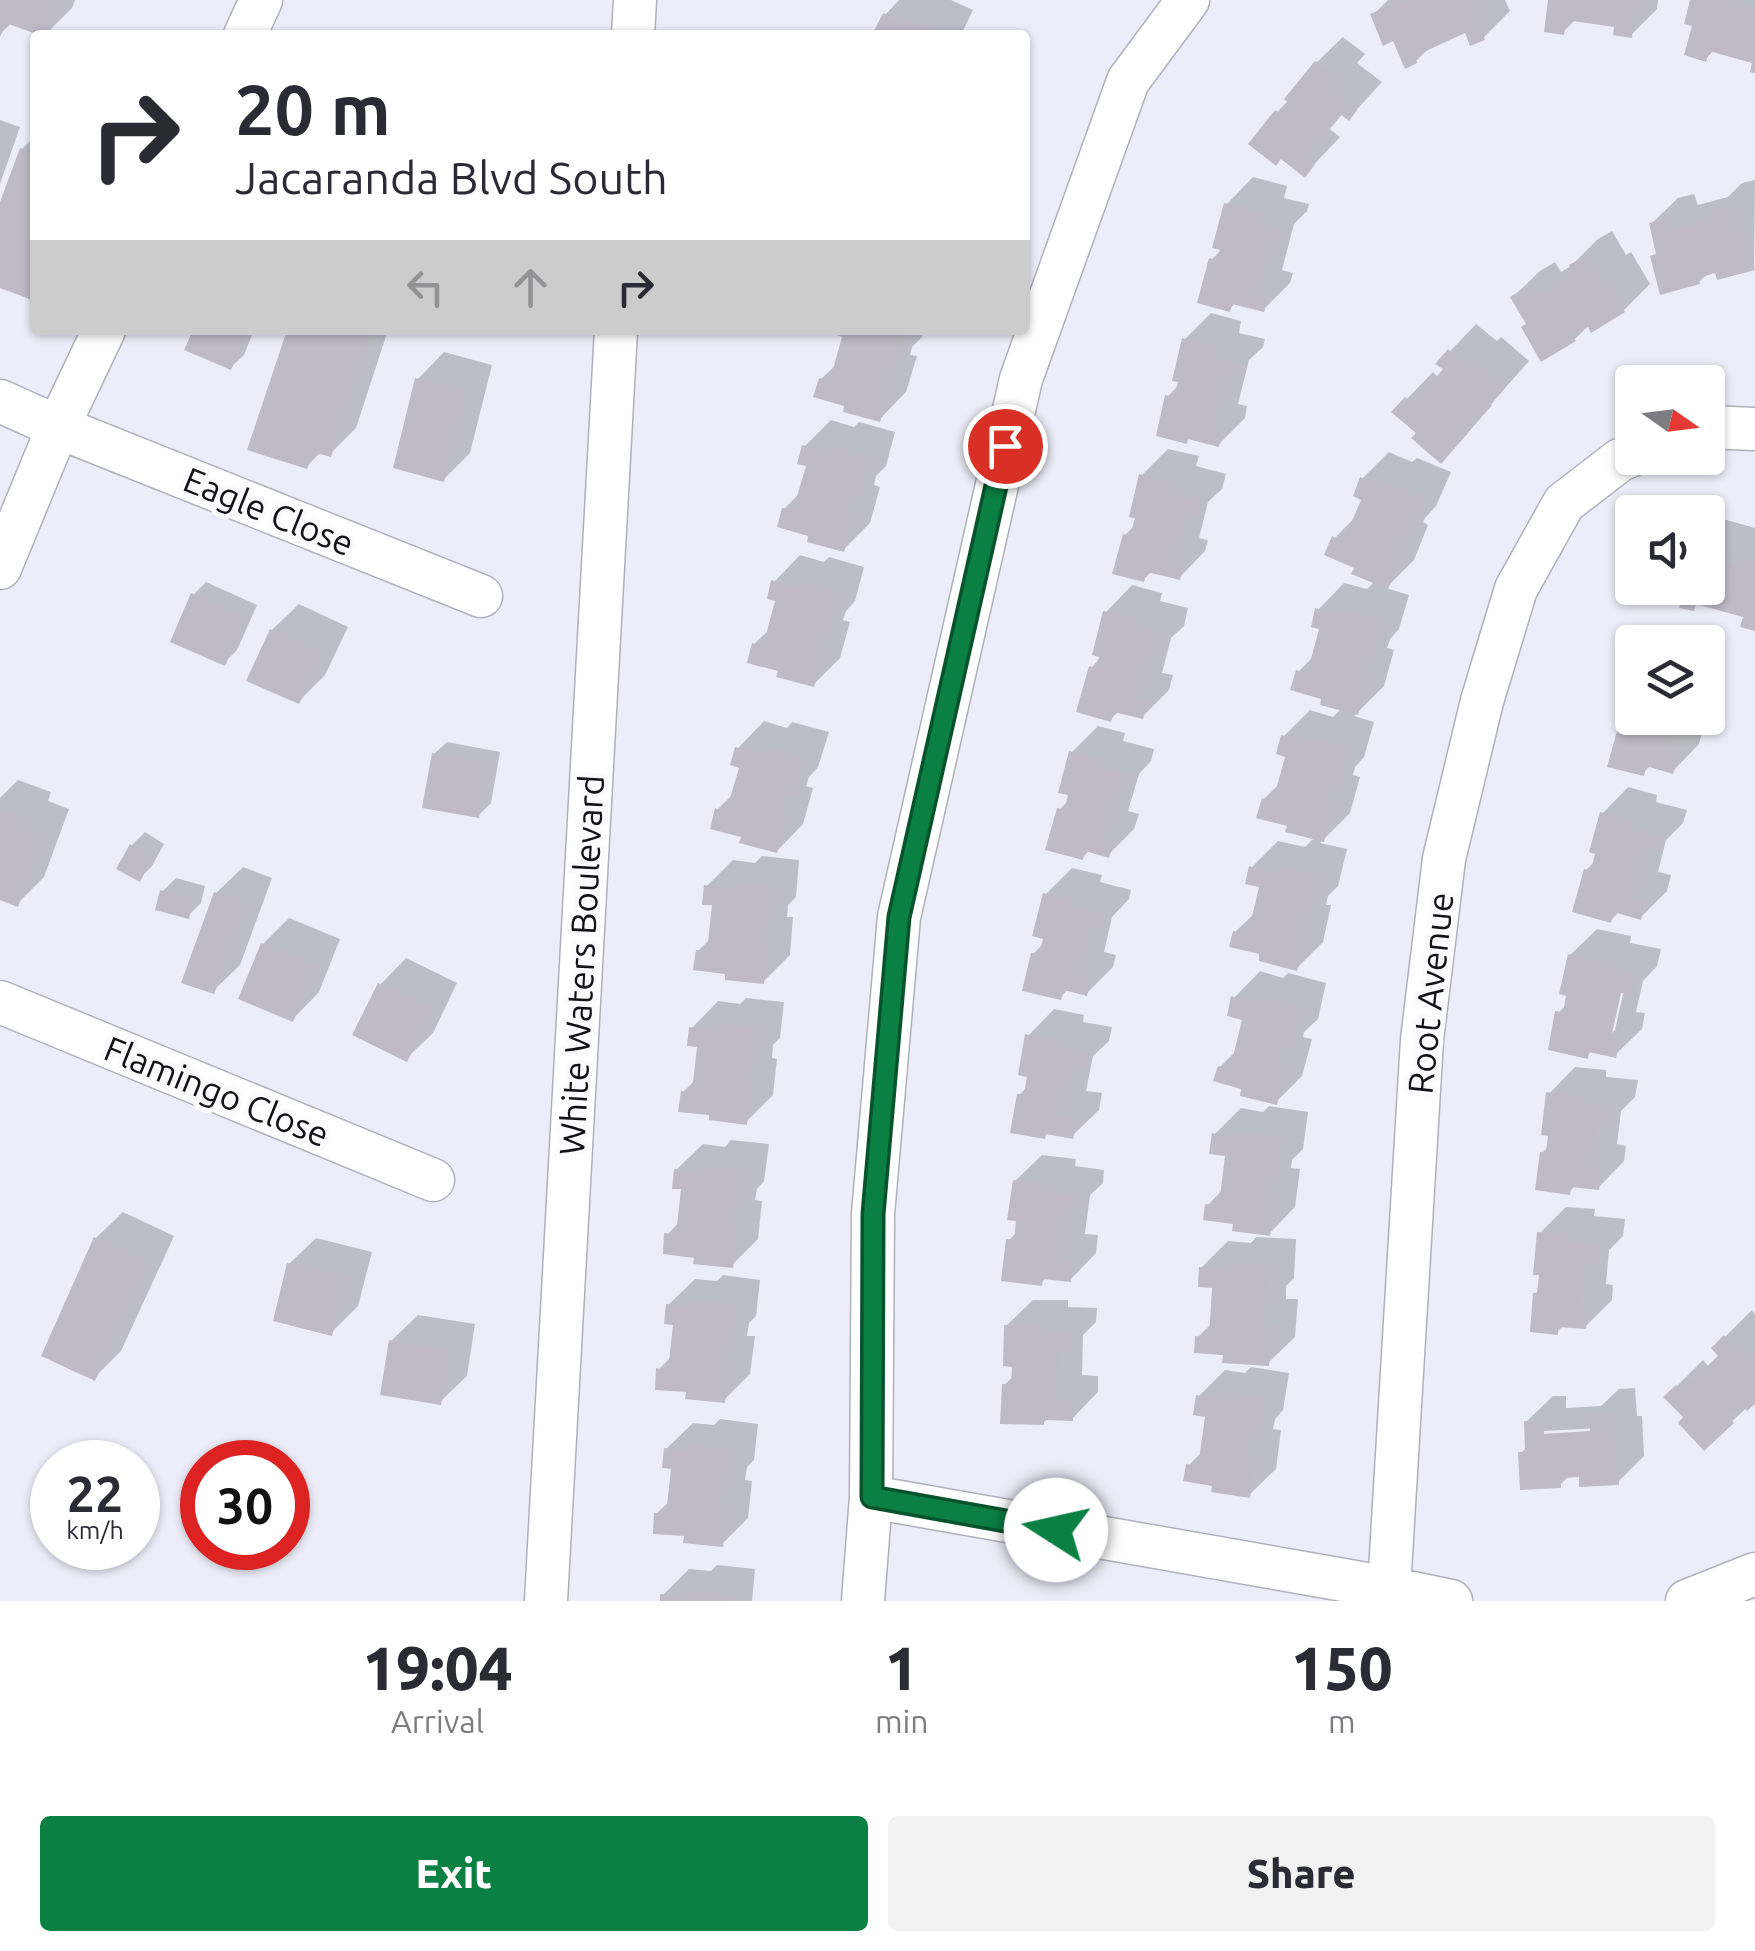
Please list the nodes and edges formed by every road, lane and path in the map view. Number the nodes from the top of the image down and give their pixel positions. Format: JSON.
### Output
{"nodes":[{"id":1,"x":261,"y":0,"type":"edge"},
{"id":2,"x":636,"y":0,"type":"edge"},
{"id":3,"x":1188,"y":0,"type":"edge"},
{"id":4,"x":246,"y":30,"type":"edge"},
{"id":5,"x":634,"y":30,"type":"edge"},
{"id":6,"x":102,"y":335,"type":"edge"},
{"id":7,"x":616,"y":335,"type":"edge"},
{"id":8,"x":0,"y":402,"type":"edge"},
{"id":9,"x":58,"y":427,"type":"junction"},
{"id":10,"x":1725,"y":428,"type":"edge"},
{"id":11,"x":1755,"y":429,"type":"edge"},
{"id":12,"x":1615,"y":464,"type":"edge"},
{"id":13,"x":0,"y":568,"type":"edge"},
{"id":14,"x":481,"y":596,"type":"dead end"},
{"id":15,"x":0,"y":1002,"type":"edge"},
{"id":16,"x":433,"y":1180,"type":"dead end"},
{"id":17,"x":872,"y":1497,"type":"junction"},
{"id":18,"x":1755,"y":1574,"type":"edge"},
{"id":19,"x":1389,"y":1588,"type":"junction"},
{"id":20,"x":546,"y":1601,"type":"edge"},
{"id":21,"x":863,"y":1601,"type":"edge"},
{"id":22,"x":1451,"y":1601,"type":"edge"},
{"id":23,"x":1687,"y":1601,"type":"edge"}],
"edges":[{"from":1,"to":4,"type":"street"},
{"from":2,"to":5,"type":"street"},
{"from":3,"to":17,"type":"street"},
{"from":6,"to":9,"type":"street"},
{"from":7,"to":20,"type":"street","name":"White Waters Boulevard"},
{"from":8,"to":9,"type":"street","name":"Eagle Close"},
{"from":9,"to":13,"type":"street"},
{"from":9,"to":14,"type":"street","name":"Eagle Close"},
{"from":10,"to":11,"type":"street"},
{"from":12,"to":19,"type":"street","name":"Root Avenue"},
{"from":15,"to":16,"type":"street","name":"Flamingo Close"},
{"from":17,"to":19,"type":"street"},
{"from":17,"to":21,"type":"street"},
{"from":18,"to":23,"type":"street"},
{"from":19,"to":22,"type":"street"}]}
